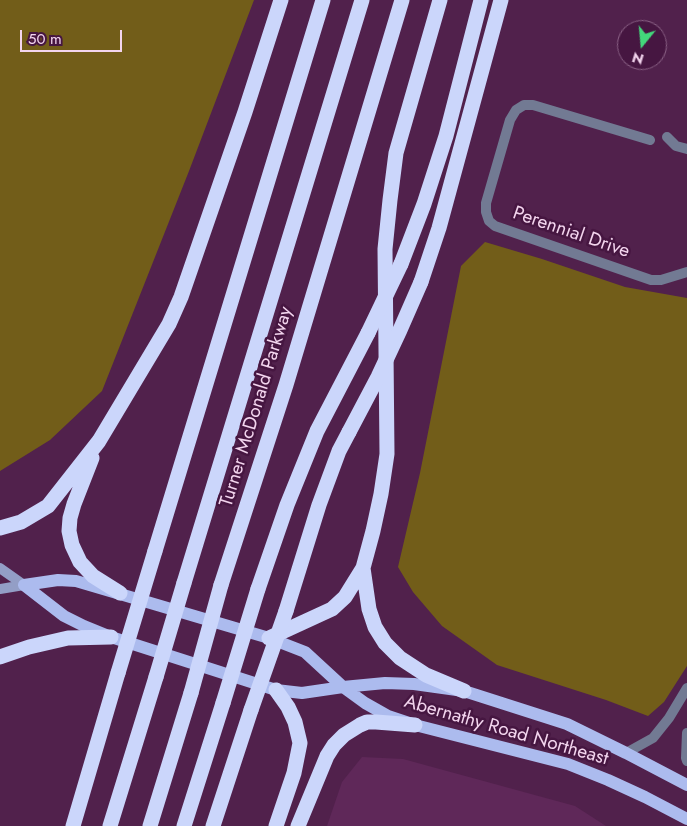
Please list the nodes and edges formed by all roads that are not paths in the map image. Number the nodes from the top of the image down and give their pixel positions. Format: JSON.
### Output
{"nodes":[{"id":1,"x":281,"y":0,"type":"edge"},
{"id":2,"x":324,"y":0,"type":"edge"},
{"id":3,"x":362,"y":0,"type":"edge"},
{"id":4,"x":402,"y":0,"type":"edge"},
{"id":5,"x":440,"y":0,"type":"edge"},
{"id":6,"x":481,"y":0,"type":"edge"},
{"id":7,"x":501,"y":0,"type":"edge"},
{"id":8,"x":667,"y":137,"type":"dead end"},
{"id":9,"x":650,"y":140,"type":"dead end"},
{"id":10,"x":687,"y":149,"type":"edge"},
{"id":11,"x":687,"y":272,"type":"edge"},
{"id":12,"x":100,"y":441,"type":"junction"},
{"id":13,"x":0,"y":528,"type":"edge"},
{"id":14,"x":0,"y":568,"type":"edge"},
{"id":15,"x":363,"y":568,"type":"junction"},
{"id":16,"x":24,"y":585,"type":"junction"},
{"id":17,"x":0,"y":589,"type":"edge"},
{"id":18,"x":120,"y":593,"type":"junction"},
{"id":19,"x":111,"y":637,"type":"junction"},
{"id":20,"x":269,"y":638,"type":"junction"},
{"id":21,"x":0,"y":656,"type":"edge"},
{"id":22,"x":343,"y":687,"type":"junction"},
{"id":23,"x":687,"y":688,"type":"edge"},
{"id":24,"x":276,"y":690,"type":"junction"},
{"id":25,"x":464,"y":691,"type":"junction"},
{"id":26,"x":415,"y":725,"type":"junction"},
{"id":27,"x":687,"y":733,"type":"edge"},
{"id":28,"x":626,"y":753,"type":"junction"},
{"id":29,"x":687,"y":761,"type":"edge"},
{"id":30,"x":687,"y":785,"type":"edge"},
{"id":31,"x":687,"y":819,"type":"edge"},
{"id":32,"x":73,"y":826,"type":"edge"},
{"id":33,"x":110,"y":826,"type":"edge"},
{"id":34,"x":150,"y":826,"type":"edge"},
{"id":35,"x":184,"y":826,"type":"edge"},
{"id":36,"x":213,"y":826,"type":"edge"},
{"id":37,"x":276,"y":826,"type":"edge"},
{"id":38,"x":298,"y":826,"type":"edge"}],
"edges":[{"from":1,"to":12,"type":"highway"},
{"from":2,"to":32,"type":"highway","bridge":true},
{"from":3,"to":33,"type":"highway","name":"Turner McDonald Parkway","bridge":true},
{"from":4,"to":34,"type":"highway","name":"Turner McDonald Parkway","bridge":true},
{"from":5,"to":15,"type":"highway"},
{"from":6,"to":35,"type":"highway","bridge":true},
{"from":7,"to":36,"type":"highway","bridge":true},
{"from":8,"to":10,"type":"street"},
{"from":9,"to":11,"type":"street","name":"Perennial Drive"},
{"from":12,"to":13,"type":"highway"},
{"from":12,"to":18,"type":"highway"},
{"from":14,"to":16,"type":"main road","name":"Abernathy Road Northeast"},
{"from":15,"to":20,"type":"highway"},
{"from":15,"to":25,"type":"highway"},
{"from":16,"to":17,"type":"main road","name":"Abernathy Road Northeast"},
{"from":16,"to":18,"type":"main road","name":"Abernathy Road Northeast"},
{"from":16,"to":19,"type":"main road","name":"Abernathy Road Northeast"},
{"from":18,"to":20,"type":"main road","name":"Abernathy Road Northeast"},
{"from":19,"to":21,"type":"highway"},
{"from":19,"to":24,"type":"main road","name":"Abernathy Road Northeast"},
{"from":20,"to":22,"type":"main road","name":"Abernathy Road Northeast"},
{"from":22,"to":24,"type":"main road","name":"Abernathy Road Northeast"},
{"from":22,"to":25,"type":"main road","name":"Abernathy Road Northeast"},
{"from":22,"to":26,"type":"main road","name":"Abernathy Road Northeast"},
{"from":23,"to":28,"type":"street"},
{"from":24,"to":37,"type":"highway"},
{"from":25,"to":28,"type":"main road","name":"Abernathy Road Northeast"},
{"from":26,"to":31,"type":"main road","name":"Abernathy Road Northeast"},
{"from":26,"to":38,"type":"highway"},
{"from":27,"to":29,"type":"street"},
{"from":28,"to":30,"type":"main road","name":"Abernathy Road Northeast"}]}
